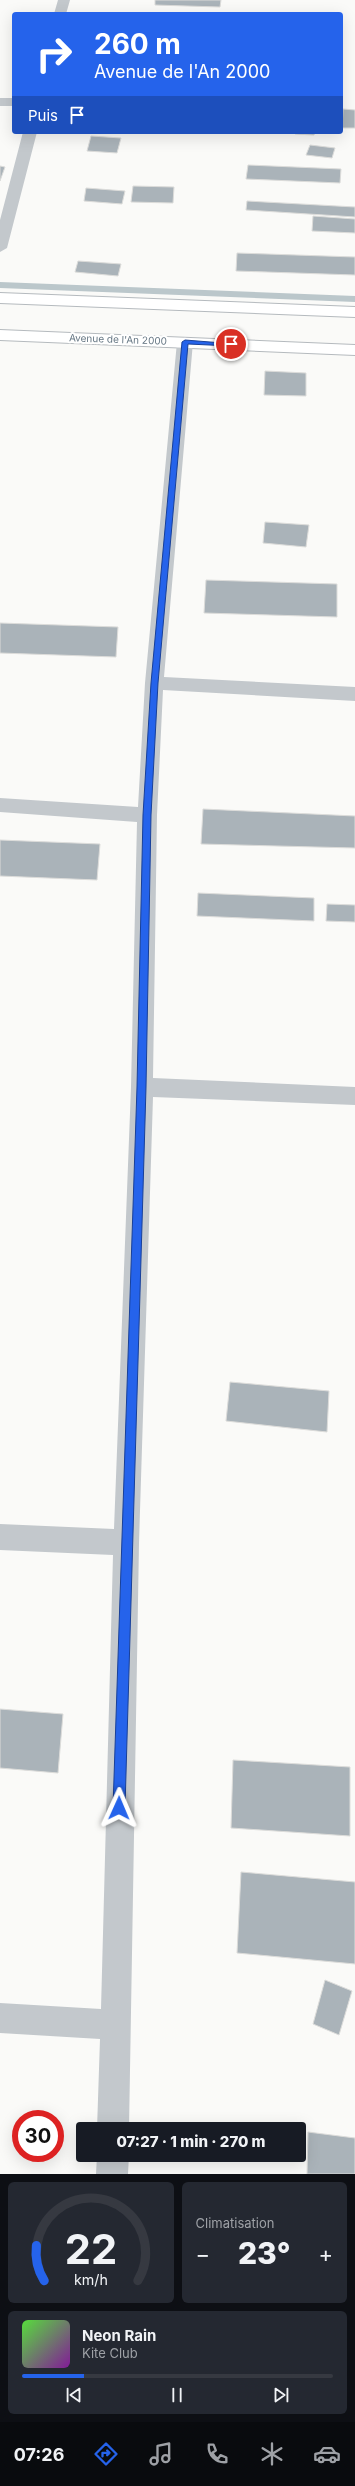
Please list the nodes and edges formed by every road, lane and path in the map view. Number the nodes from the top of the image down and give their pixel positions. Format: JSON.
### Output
{"nodes":[{"id":1,"x":64,"y":0,"type":"edge"},
{"id":2,"x":61,"y":12,"type":"edge"},
{"id":3,"x":0,"y":102,"type":"edge"},
{"id":4,"x":12,"y":102,"type":"edge"},
{"id":5,"x":29,"y":134,"type":"edge"},
{"id":6,"x":0,"y":248,"type":"edge"},
{"id":7,"x":0,"y":298,"type":"edge"},
{"id":8,"x":355,"y":312,"type":"edge"},
{"id":9,"x":0,"y":335,"type":"edge"},
{"id":10,"x":185,"y":342,"type":"junction"},
{"id":11,"x":355,"y":350,"type":"edge"},
{"id":12,"x":154,"y":683,"type":"junction"},
{"id":13,"x":355,"y":694,"type":"edge"},
{"id":14,"x":0,"y":805,"type":"edge"},
{"id":15,"x":147,"y":815,"type":"junction"},
{"id":16,"x":142,"y":1087,"type":"junction"},
{"id":17,"x":355,"y":1096,"type":"edge"},
{"id":18,"x":0,"y":1537,"type":"edge"},
{"id":19,"x":126,"y":1543,"type":"junction"},
{"id":20,"x":0,"y":2018,"type":"edge"},
{"id":21,"x":114,"y":2025,"type":"junction"},
{"id":22,"x":113,"y":2122,"type":"edge"},
{"id":23,"x":113,"y":2162,"type":"edge"},
{"id":24,"x":112,"y":2174,"type":"edge"}],
"edges":[{"from":1,"to":2,"type":"street"},
{"from":3,"to":4,"type":"street"},
{"from":5,"to":6,"type":"street"},
{"from":7,"to":8,"type":"main road"},
{"from":9,"to":10,"type":"main road","name":"Avenue de l'An 2000"},
{"from":10,"to":11,"type":"main road","name":"Avenue de l'An 2000"},
{"from":10,"to":12,"type":"street"},
{"from":12,"to":13,"type":"street"},
{"from":12,"to":15,"type":"street"},
{"from":14,"to":15,"type":"street"},
{"from":15,"to":16,"type":"street"},
{"from":16,"to":17,"type":"street"},
{"from":16,"to":19,"type":"street"},
{"from":18,"to":19,"type":"street"},
{"from":19,"to":21,"type":"street"},
{"from":20,"to":21,"type":"street"},
{"from":21,"to":22,"type":"street"},
{"from":23,"to":24,"type":"street"}]}
